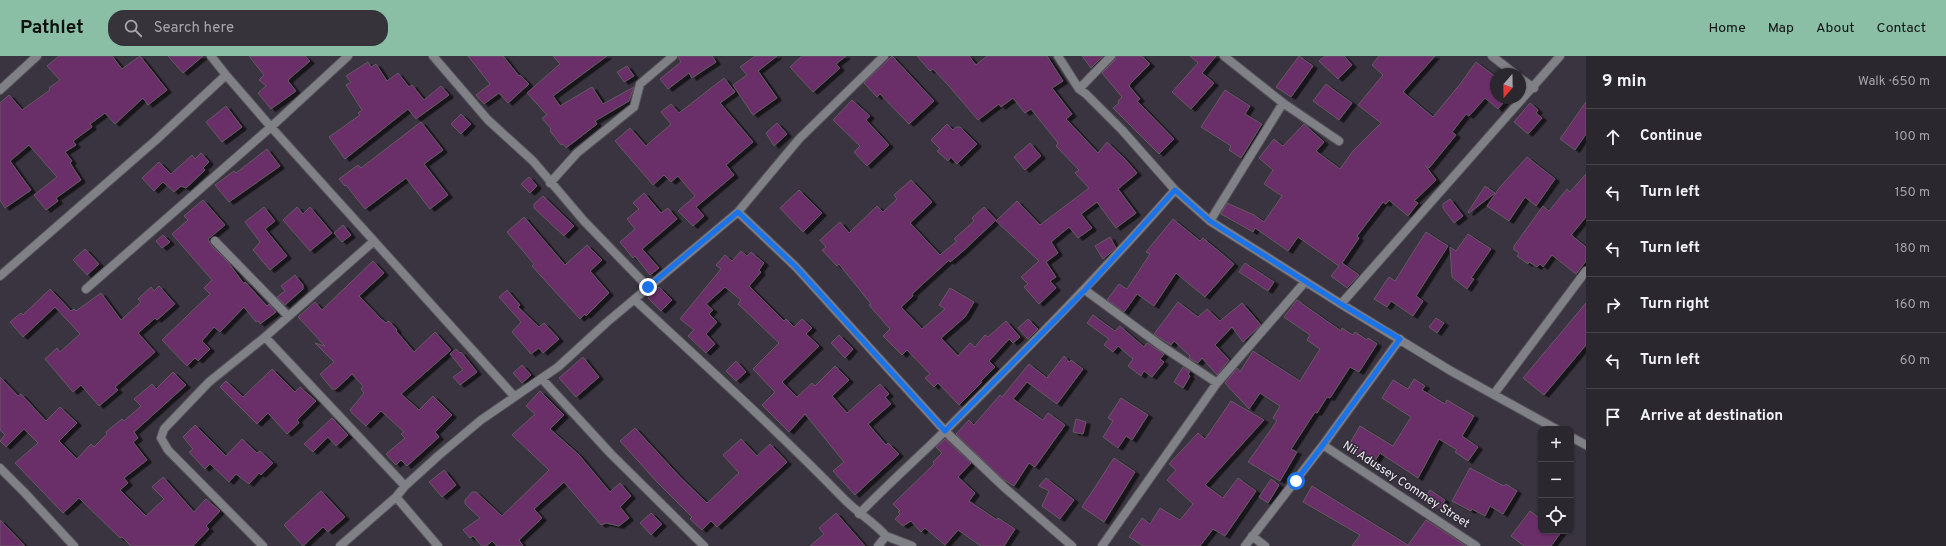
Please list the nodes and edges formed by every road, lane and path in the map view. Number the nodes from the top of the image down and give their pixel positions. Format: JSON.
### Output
{"nodes":[{"id":1,"x":37,"y":56,"type":"edge"},
{"id":2,"x":211,"y":56,"type":"edge"},
{"id":3,"x":348,"y":56,"type":"edge"},
{"id":4,"x":433,"y":56,"type":"edge"},
{"id":5,"x":673,"y":56,"type":"edge"},
{"id":6,"x":884,"y":56,"type":"edge"},
{"id":7,"x":1058,"y":56,"type":"edge"},
{"id":8,"x":1111,"y":56,"type":"edge"},
{"id":9,"x":1224,"y":56,"type":"edge"},
{"id":10,"x":1492,"y":56,"type":"edge"},
{"id":11,"x":1560,"y":56,"type":"edge"},
{"id":12,"x":1507,"y":68,"type":"edge"},
{"id":13,"x":226,"y":75,"type":"junction"},
{"id":14,"x":1526,"y":82,"type":"edge"},
{"id":15,"x":1534,"y":88,"type":"junction"},
{"id":16,"x":1079,"y":89,"type":"junction"},
{"id":17,"x":0,"y":90,"type":"edge"},
{"id":18,"x":1283,"y":103,"type":"junction"},
{"id":19,"x":271,"y":127,"type":"junction"},
{"id":20,"x":1339,"y":141,"type":"dead end"},
{"id":21,"x":550,"y":183,"type":"junction"},
{"id":22,"x":1175,"y":190,"type":"junction"},
{"id":23,"x":738,"y":212,"type":"junction"},
{"id":24,"x":1210,"y":221,"type":"junction"},
{"id":25,"x":215,"y":241,"type":"dead end"},
{"id":26,"x":374,"y":241,"type":"junction"},
{"id":27,"x":1586,"y":271,"type":"edge"},
{"id":28,"x":0,"y":276,"type":"edge"},
{"id":29,"x":1305,"y":282,"type":"junction"},
{"id":30,"x":648,"y":287,"type":"junction"},
{"id":31,"x":86,"y":289,"type":"dead end"},
{"id":32,"x":1085,"y":290,"type":"junction"},
{"id":33,"x":636,"y":300,"type":"junction"},
{"id":34,"x":1341,"y":304,"type":"junction"},
{"id":35,"x":288,"y":316,"type":"junction"},
{"id":36,"x":265,"y":337,"type":"junction"},
{"id":37,"x":1400,"y":339,"type":"junction"},
{"id":38,"x":542,"y":379,"type":"junction"},
{"id":39,"x":1218,"y":383,"type":"junction"},
{"id":40,"x":1494,"y":394,"type":"junction"},
{"id":41,"x":514,"y":396,"type":"junction"},
{"id":42,"x":1551,"y":426,"type":"edge"},
{"id":43,"x":945,"y":431,"type":"junction"},
{"id":44,"x":1574,"y":439,"type":"edge"},
{"id":45,"x":1323,"y":445,"type":"junction"},
{"id":46,"x":1586,"y":446,"type":"edge"},
{"id":47,"x":0,"y":468,"type":"edge"},
{"id":48,"x":405,"y":486,"type":"junction"},
{"id":49,"x":396,"y":497,"type":"junction"},
{"id":50,"x":859,"y":514,"type":"junction"},
{"id":51,"x":886,"y":536,"type":"junction"},
{"id":52,"x":1252,"y":536,"type":"junction"},
{"id":53,"x":74,"y":546,"type":"edge"},
{"id":54,"x":263,"y":546,"type":"edge"},
{"id":55,"x":340,"y":546,"type":"edge"},
{"id":56,"x":438,"y":546,"type":"edge"},
{"id":57,"x":704,"y":546,"type":"edge"},
{"id":58,"x":878,"y":546,"type":"edge"},
{"id":59,"x":912,"y":546,"type":"edge"},
{"id":60,"x":1072,"y":546,"type":"edge"},
{"id":61,"x":1102,"y":546,"type":"edge"},
{"id":62,"x":1245,"y":546,"type":"edge"},
{"id":63,"x":1265,"y":546,"type":"edge"},
{"id":64,"x":1476,"y":546,"type":"edge"}],
"edges":[{"from":1,"to":17,"type":"street"},
{"from":2,"to":13,"type":"street"},
{"from":3,"to":19,"type":"street"},
{"from":4,"to":21,"type":"street"},
{"from":5,"to":21,"type":"street"},
{"from":6,"to":23,"type":"street"},
{"from":7,"to":16,"type":"street"},
{"from":8,"to":16,"type":"street"},
{"from":9,"to":18,"type":"street"},
{"from":10,"to":12,"type":"street"},
{"from":11,"to":15,"type":"street"},
{"from":13,"to":19,"type":"street"},
{"from":13,"to":28,"type":"street"},
{"from":14,"to":15,"type":"street"},
{"from":15,"to":34,"type":"street"},
{"from":16,"to":22,"type":"street"},
{"from":18,"to":20,"type":"street"},
{"from":18,"to":24,"type":"street"},
{"from":19,"to":26,"type":"street"},
{"from":19,"to":31,"type":"street"},
{"from":21,"to":30,"type":"street"},
{"from":22,"to":24,"type":"street"},
{"from":22,"to":32,"type":"street"},
{"from":23,"to":30,"type":"street"},
{"from":23,"to":43,"type":"street"},
{"from":24,"to":29,"type":"street"},
{"from":25,"to":35,"type":"street"},
{"from":26,"to":35,"type":"street"},
{"from":26,"to":41,"type":"street"},
{"from":27,"to":40,"type":"street"},
{"from":29,"to":34,"type":"street"},
{"from":29,"to":39,"type":"street"},
{"from":30,"to":33,"type":"street"},
{"from":32,"to":39,"type":"street"},
{"from":32,"to":43,"type":"street"},
{"from":33,"to":38,"type":"street"},
{"from":33,"to":50,"type":"street"},
{"from":34,"to":37,"type":"street"},
{"from":35,"to":36,"type":"street"},
{"from":36,"to":48,"type":"street"},
{"from":36,"to":54,"type":"street"},
{"from":37,"to":40,"type":"street"},
{"from":37,"to":45,"type":"street"},
{"from":38,"to":41,"type":"street"},
{"from":38,"to":57,"type":"street"},
{"from":39,"to":61,"type":"street"},
{"from":40,"to":42,"type":"street"},
{"from":41,"to":48,"type":"street"},
{"from":43,"to":50,"type":"street"},
{"from":43,"to":60,"type":"street"},
{"from":44,"to":46,"type":"street"},
{"from":45,"to":52,"type":"street"},
{"from":45,"to":64,"type":"street","name":"Nii Adussey Commey Street"},
{"from":47,"to":53,"type":"street"},
{"from":48,"to":49,"type":"street"},
{"from":49,"to":55,"type":"street"},
{"from":49,"to":56,"type":"street"},
{"from":50,"to":51,"type":"street"},
{"from":51,"to":58,"type":"street"},
{"from":51,"to":59,"type":"street"},
{"from":52,"to":62,"type":"street"},
{"from":52,"to":63,"type":"street"}]}
